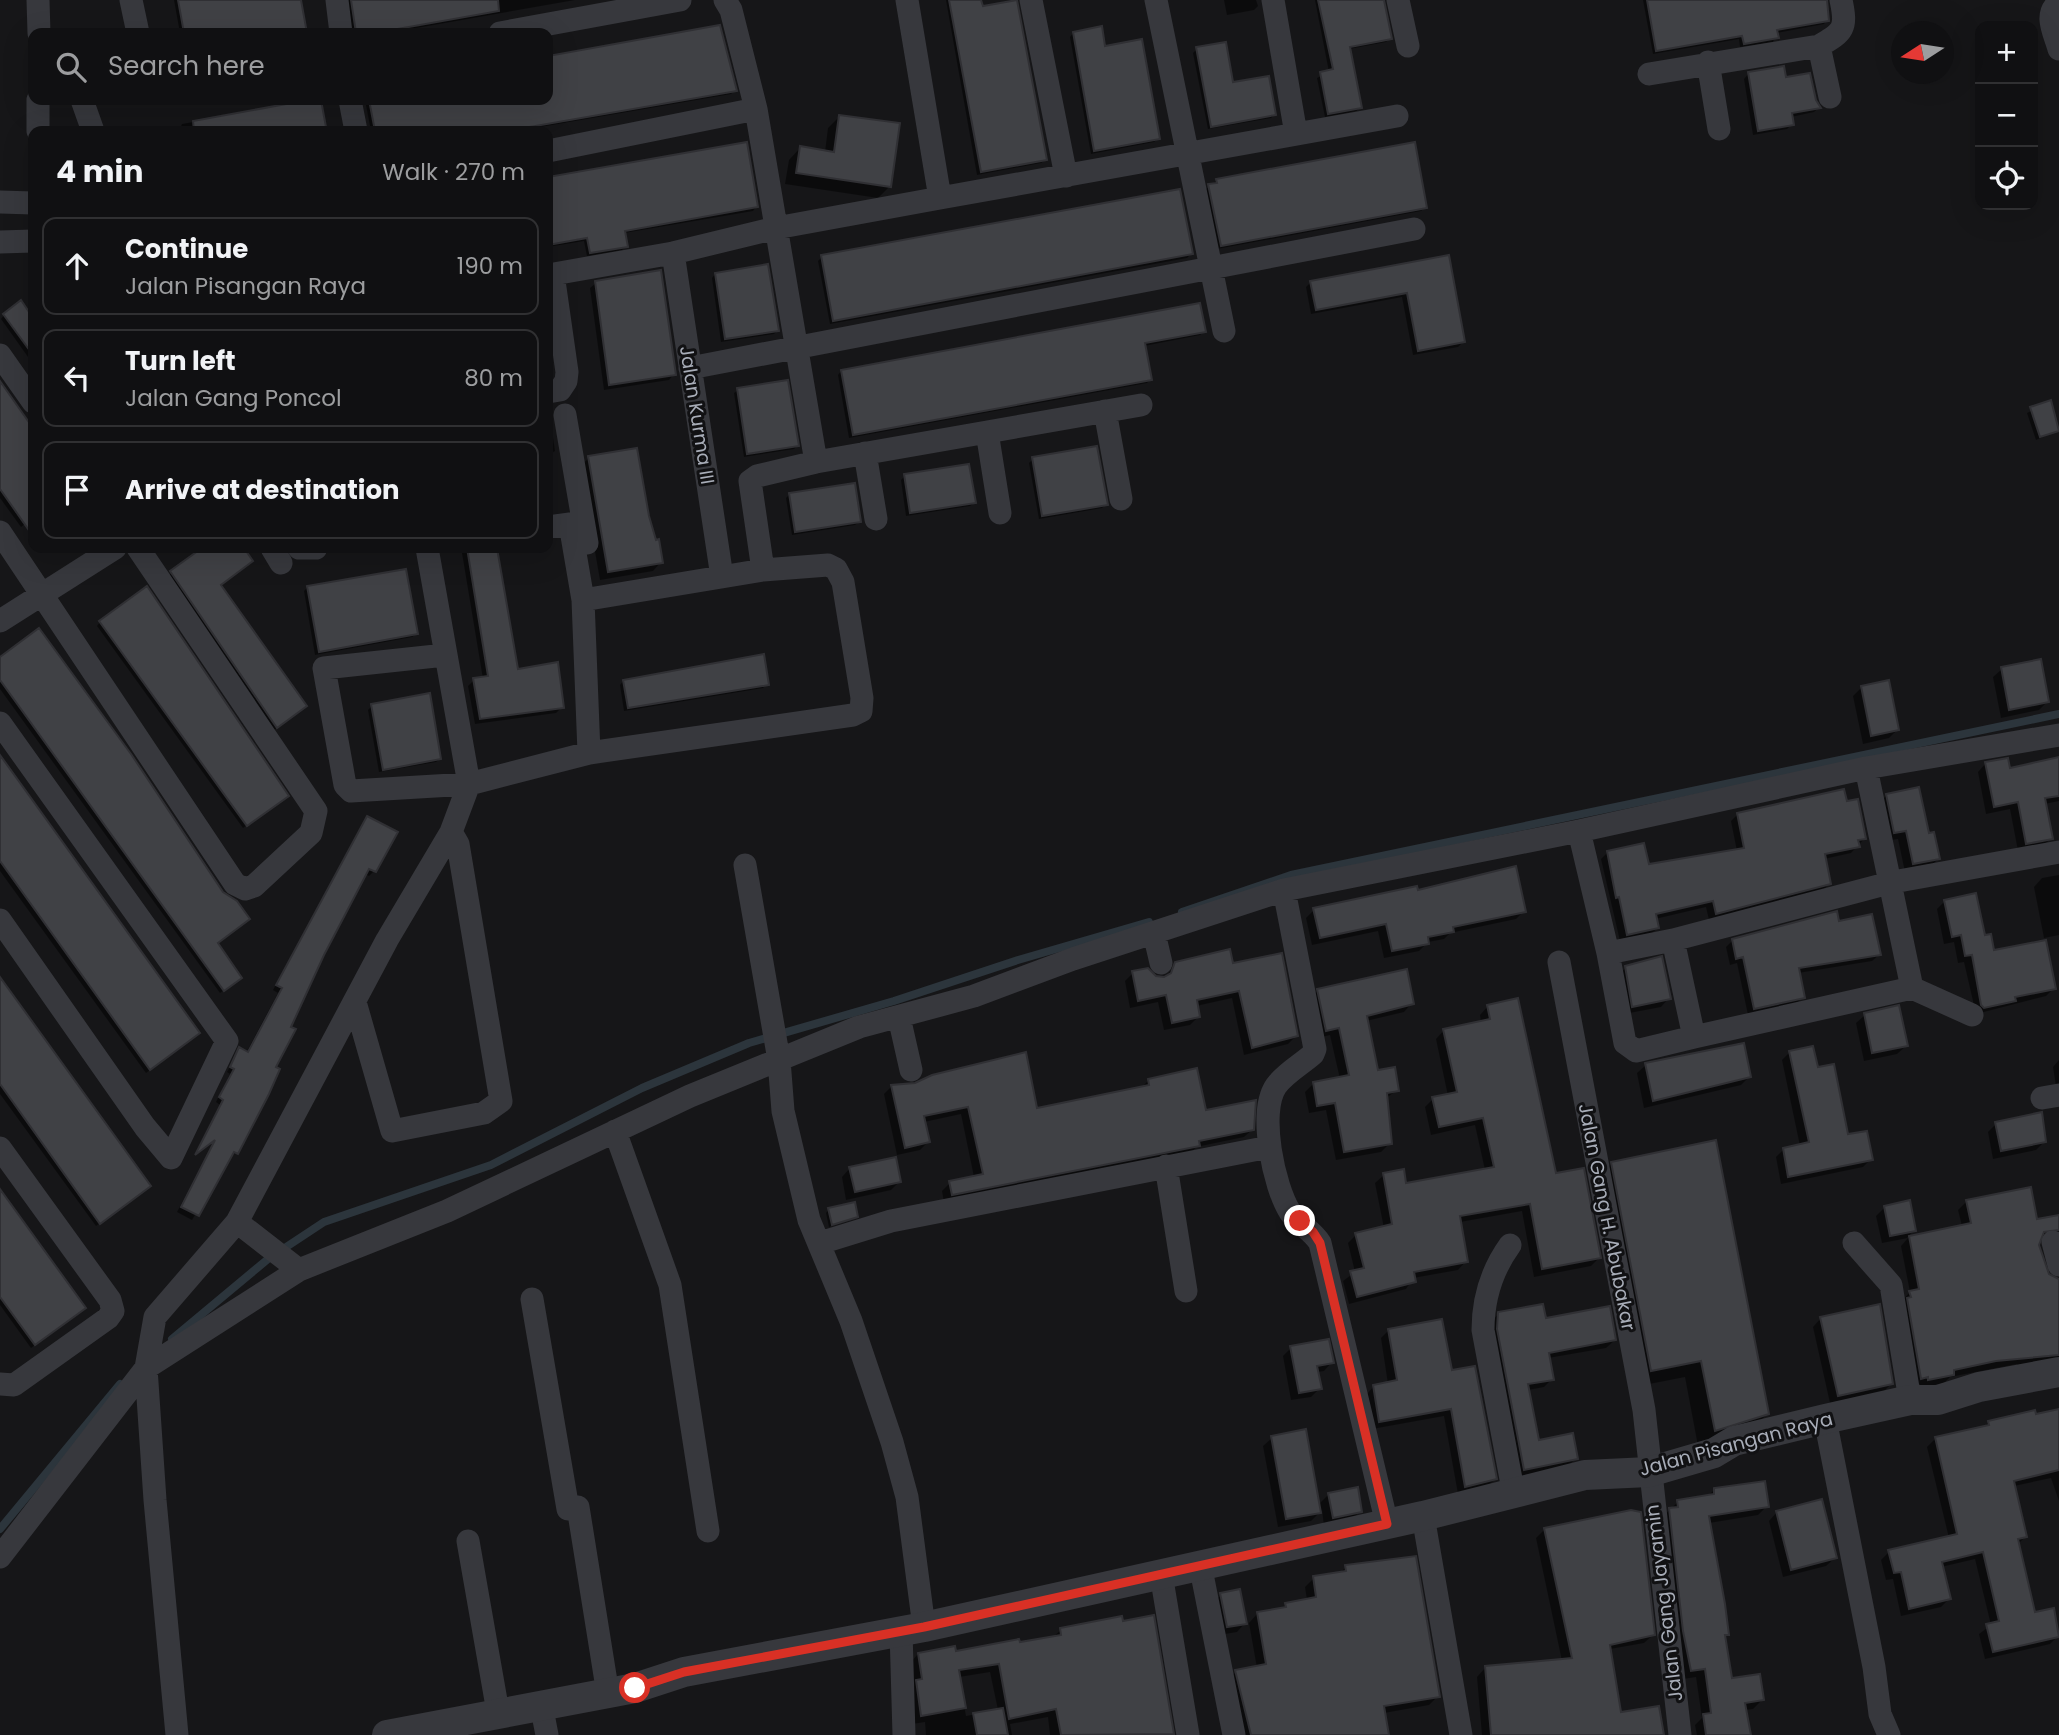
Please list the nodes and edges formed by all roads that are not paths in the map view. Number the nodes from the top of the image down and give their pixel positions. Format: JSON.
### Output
{"nodes":[{"id":1,"x":131,"y":0,"type":"edge"},
{"id":2,"x":337,"y":0,"type":"edge"},
{"id":3,"x":725,"y":0,"type":"edge"},
{"id":4,"x":907,"y":0,"type":"edge"},
{"id":5,"x":1031,"y":0,"type":"edge"},
{"id":6,"x":1156,"y":0,"type":"edge"},
{"id":7,"x":1273,"y":0,"type":"edge"},
{"id":8,"x":1398,"y":0,"type":"edge"},
{"id":9,"x":1841,"y":0,"type":"edge"},
{"id":10,"x":667,"y":1,"type":"edge"},
{"id":11,"x":2059,"y":3,"type":"edge"},
{"id":12,"x":137,"y":28,"type":"edge"},
{"id":13,"x":340,"y":28,"type":"edge"},
{"id":14,"x":526,"y":28,"type":"edge"},
{"id":15,"x":1408,"y":46,"type":"dead end"},
{"id":16,"x":1819,"y":46,"type":"junction"},
{"id":17,"x":2059,"y":49,"type":"edge"},
{"id":18,"x":1708,"y":62,"type":"junction"},
{"id":19,"x":1649,"y":74,"type":"dead end"},
{"id":20,"x":1830,"y":97,"type":"dead end"},
{"id":21,"x":38,"y":105,"type":"edge"},
{"id":22,"x":84,"y":105,"type":"edge"},
{"id":23,"x":351,"y":105,"type":"edge"},
{"id":24,"x":756,"y":109,"type":"junction"},
{"id":25,"x":1397,"y":116,"type":"dead end"},
{"id":26,"x":38,"y":126,"type":"edge"},
{"id":27,"x":91,"y":126,"type":"edge"},
{"id":28,"x":355,"y":126,"type":"edge"},
{"id":29,"x":1719,"y":129,"type":"dead end"},
{"id":30,"x":1296,"y":134,"type":"junction"},
{"id":31,"x":553,"y":150,"type":"edge"},
{"id":32,"x":1187,"y":153,"type":"junction"},
{"id":33,"x":1066,"y":176,"type":"junction"},
{"id":34,"x":940,"y":198,"type":"junction"},
{"id":35,"x":0,"y":202,"type":"edge"},
{"id":36,"x":28,"y":202,"type":"edge"},
{"id":37,"x":776,"y":229,"type":"junction"},
{"id":38,"x":1414,"y":229,"type":"dead end"},
{"id":39,"x":28,"y":241,"type":"edge"},
{"id":40,"x":0,"y":242,"type":"edge"},
{"id":41,"x":673,"y":253,"type":"junction"},
{"id":42,"x":1212,"y":269,"type":"junction"},
{"id":43,"x":553,"y":274,"type":"edge"},
{"id":44,"x":553,"y":286,"type":"edge"},
{"id":45,"x":1224,"y":331,"type":"dead end"},
{"id":46,"x":797,"y":348,"type":"junction"},
{"id":47,"x":0,"y":355,"type":"edge"},
{"id":48,"x":690,"y":369,"type":"junction"},
{"id":49,"x":553,"y":391,"type":"edge"},
{"id":50,"x":28,"y":395,"type":"edge"},
{"id":51,"x":1141,"y":405,"type":"dead end"},
{"id":52,"x":1105,"y":411,"type":"junction"},
{"id":53,"x":565,"y":415,"type":"dead end"},
{"id":54,"x":987,"y":432,"type":"junction"},
{"id":55,"x":865,"y":453,"type":"junction"},
{"id":56,"x":816,"y":462,"type":"junction"},
{"id":57,"x":1121,"y":499,"type":"dead end"},
{"id":58,"x":1000,"y":513,"type":"dead end"},
{"id":59,"x":876,"y":519,"type":"dead end"},
{"id":60,"x":553,"y":526,"type":"edge"},
{"id":61,"x":0,"y":532,"type":"edge"},
{"id":62,"x":107,"y":553,"type":"edge"},
{"id":63,"x":141,"y":553,"type":"edge"},
{"id":64,"x":428,"y":553,"type":"edge"},
{"id":65,"x":763,"y":570,"type":"junction"},
{"id":66,"x":722,"y":577,"type":"junction"},
{"id":67,"x":43,"y":592,"type":"junction"},
{"id":68,"x":589,"y":599,"type":"junction"},
{"id":69,"x":0,"y":621,"type":"edge"},
{"id":70,"x":445,"y":655,"type":"junction"},
{"id":71,"x":0,"y":723,"type":"edge"},
{"id":72,"x":2059,"y":735,"type":"edge"},
{"id":73,"x":589,"y":753,"type":"junction"},
{"id":74,"x":1866,"y":768,"type":"junction"},
{"id":75,"x":469,"y":784,"type":"junction"},
{"id":76,"x":1579,"y":831,"type":"junction"},
{"id":77,"x":451,"y":832,"type":"junction"},
{"id":78,"x":2059,"y":852,"type":"edge"},
{"id":79,"x":745,"y":865,"type":"dead end"},
{"id":80,"x":1892,"y":882,"type":"junction"},
{"id":81,"x":1284,"y":890,"type":"junction"},
{"id":82,"x":0,"y":920,"type":"edge"},
{"id":83,"x":1154,"y":933,"type":"junction"},
{"id":84,"x":1673,"y":940,"type":"junction"},
{"id":85,"x":1608,"y":953,"type":"junction"},
{"id":86,"x":1559,"y":962,"type":"dead end"},
{"id":87,"x":1161,"y":963,"type":"dead end"},
{"id":88,"x":1912,"y":988,"type":"junction"},
{"id":89,"x":355,"y":1002,"type":"junction"},
{"id":90,"x":1972,"y":1015,"type":"dead end"},
{"id":91,"x":899,"y":1017,"type":"junction"},
{"id":92,"x":1694,"y":1037,"type":"junction"},
{"id":93,"x":779,"y":1060,"type":"junction"},
{"id":94,"x":911,"y":1070,"type":"dead end"},
{"id":95,"x":615,"y":1131,"type":"junction"},
{"id":96,"x":1269,"y":1147,"type":"junction"},
{"id":97,"x":0,"y":1148,"type":"edge"},
{"id":98,"x":1166,"y":1166,"type":"junction"},
{"id":99,"x":237,"y":1222,"type":"junction"},
{"id":100,"x":2053,"y":1242,"type":"dead end"},
{"id":101,"x":820,"y":1243,"type":"junction"},
{"id":102,"x":1854,"y":1243,"type":"dead end"},
{"id":103,"x":1510,"y":1245,"type":"dead end"},
{"id":104,"x":2059,"y":1265,"type":"edge"},
{"id":105,"x":299,"y":1270,"type":"junction"},
{"id":106,"x":1186,"y":1291,"type":"dead end"},
{"id":107,"x":532,"y":1298,"type":"dead end"},
{"id":108,"x":146,"y":1368,"type":"junction"},
{"id":109,"x":2059,"y":1372,"type":"edge"},
{"id":110,"x":0,"y":1384,"type":"edge"},
{"id":111,"x":1910,"y":1400,"type":"junction"},
{"id":112,"x":1825,"y":1419,"type":"junction"},
{"id":113,"x":1648,"y":1472,"type":"junction"},
{"id":114,"x":1514,"y":1495,"type":"junction"},
{"id":115,"x":1423,"y":1516,"type":"junction"},
{"id":116,"x":1387,"y":1524,"type":"junction"},
{"id":117,"x":709,"y":1531,"type":"dead end"},
{"id":118,"x":468,"y":1541,"type":"dead end"},
{"id":119,"x":0,"y":1557,"type":"edge"},
{"id":120,"x":1200,"y":1564,"type":"junction"},
{"id":121,"x":1161,"y":1574,"type":"junction"},
{"id":122,"x":913,"y":1629,"type":"junction"},
{"id":123,"x":608,"y":1693,"type":"junction"},
{"id":124,"x":541,"y":1704,"type":"junction"},
{"id":125,"x":498,"y":1712,"type":"junction"},
{"id":126,"x":177,"y":1735,"type":"edge"},
{"id":127,"x":387,"y":1735,"type":"edge"},
{"id":128,"x":547,"y":1735,"type":"edge"},
{"id":129,"x":904,"y":1735,"type":"edge"},
{"id":130,"x":1188,"y":1735,"type":"edge"},
{"id":131,"x":1234,"y":1735,"type":"edge"},
{"id":132,"x":1461,"y":1735,"type":"edge"},
{"id":133,"x":1680,"y":1735,"type":"edge"},
{"id":134,"x":1889,"y":1735,"type":"edge"}],
"edges":[{"from":1,"to":12,"type":"street"},
{"from":2,"to":13,"type":"street"},
{"from":3,"to":24,"type":"street"},
{"from":4,"to":34,"type":"street"},
{"from":5,"to":33,"type":"street"},
{"from":6,"to":32,"type":"street"},
{"from":7,"to":30,"type":"street"},
{"from":8,"to":15,"type":"street"},
{"from":9,"to":16,"type":"street"},
{"from":10,"to":14,"type":"street"},
{"from":11,"to":17,"type":"street"},
{"from":16,"to":18,"type":"street"},
{"from":16,"to":20,"type":"street"},
{"from":18,"to":19,"type":"street"},
{"from":18,"to":29,"type":"street"},
{"from":21,"to":26,"type":"street"},
{"from":22,"to":27,"type":"street"},
{"from":23,"to":28,"type":"street"},
{"from":24,"to":31,"type":"street"},
{"from":24,"to":37,"type":"street"},
{"from":25,"to":30,"type":"street"},
{"from":30,"to":32,"type":"street"},
{"from":32,"to":33,"type":"street"},
{"from":32,"to":42,"type":"street"},
{"from":33,"to":34,"type":"street"},
{"from":34,"to":37,"type":"street"},
{"from":35,"to":36,"type":"street"},
{"from":37,"to":41,"type":"street"},
{"from":37,"to":46,"type":"street"},
{"from":38,"to":42,"type":"street"},
{"from":39,"to":40,"type":"street"},
{"from":41,"to":43,"type":"street"},
{"from":41,"to":48,"type":"street","name":"Jalan Kurma III"},
{"from":42,"to":45,"type":"street"},
{"from":42,"to":46,"type":"street"},
{"from":44,"to":49,"type":"street"},
{"from":46,"to":48,"type":"street"},
{"from":46,"to":56,"type":"street"},
{"from":47,"to":50,"type":"street"},
{"from":48,"to":66,"type":"street","name":"Jalan Kurma III"},
{"from":51,"to":52,"type":"street"},
{"from":52,"to":54,"type":"street"},
{"from":52,"to":57,"type":"street"},
{"from":53,"to":68,"type":"street"},
{"from":54,"to":55,"type":"street"},
{"from":54,"to":58,"type":"street"},
{"from":55,"to":56,"type":"street"},
{"from":55,"to":59,"type":"street"},
{"from":56,"to":65,"type":"street"},
{"from":60,"to":68,"type":"street"},
{"from":61,"to":67,"type":"street"},
{"from":62,"to":67,"type":"street"},
{"from":63,"to":67,"type":"street"},
{"from":64,"to":70,"type":"street"},
{"from":65,"to":66,"type":"street"},
{"from":65,"to":73,"type":"street"},
{"from":66,"to":68,"type":"street"},
{"from":67,"to":69,"type":"street"},
{"from":68,"to":73,"type":"street"},
{"from":70,"to":75,"type":"street"},
{"from":70,"to":75,"type":"street"},
{"from":71,"to":82,"type":"street"},
{"from":72,"to":74,"type":"street"},
{"from":73,"to":75,"type":"street"},
{"from":74,"to":76,"type":"street"},
{"from":74,"to":80,"type":"street"},
{"from":75,"to":77,"type":"street"},
{"from":76,"to":81,"type":"street"},
{"from":76,"to":85,"type":"street"},
{"from":77,"to":89,"type":"street"},
{"from":77,"to":89,"type":"street"},
{"from":78,"to":80,"type":"street"},
{"from":79,"to":93,"type":"street"},
{"from":80,"to":84,"type":"street"},
{"from":80,"to":88,"type":"street"},
{"from":81,"to":83,"type":"street"},
{"from":81,"to":96,"type":"street"},
{"from":83,"to":87,"type":"street"},
{"from":83,"to":91,"type":"street"},
{"from":84,"to":85,"type":"street"},
{"from":84,"to":92,"type":"street"},
{"from":85,"to":92,"type":"street"},
{"from":86,"to":113,"type":"street","name":"Jalan Gang H. Abubakar"},
{"from":88,"to":90,"type":"street"},
{"from":88,"to":92,"type":"street"},
{"from":89,"to":99,"type":"street"},
{"from":91,"to":93,"type":"street"},
{"from":91,"to":94,"type":"street"},
{"from":93,"to":95,"type":"street"},
{"from":93,"to":101,"type":"street"},
{"from":95,"to":105,"type":"street"},
{"from":95,"to":117,"type":"street"},
{"from":96,"to":98,"type":"street"},
{"from":96,"to":116,"type":"street"},
{"from":97,"to":110,"type":"street"},
{"from":98,"to":101,"type":"street"},
{"from":98,"to":106,"type":"street"},
{"from":99,"to":105,"type":"street"},
{"from":99,"to":108,"type":"street"},
{"from":100,"to":104,"type":"street"},
{"from":101,"to":122,"type":"street"},
{"from":102,"to":111,"type":"street"},
{"from":103,"to":114,"type":"street"},
{"from":105,"to":108,"type":"street"},
{"from":107,"to":123,"type":"street"},
{"from":108,"to":119,"type":"street"},
{"from":108,"to":126,"type":"street"},
{"from":109,"to":111,"type":"street","name":"Jalan Pisangan Raya"},
{"from":111,"to":112,"type":"street","name":"Jalan Pisangan Raya"},
{"from":112,"to":113,"type":"street","name":"Jalan Pisangan Raya"},
{"from":112,"to":134,"type":"street"},
{"from":113,"to":114,"type":"street","name":"Jalan Pisangan Raya"},
{"from":113,"to":133,"type":"street","name":"Jalan Gang Jayamin"},
{"from":114,"to":115,"type":"street","name":"Jalan Pisangan Raya"},
{"from":115,"to":116,"type":"street","name":"Jalan Pisangan Raya"},
{"from":115,"to":132,"type":"street"},
{"from":116,"to":120,"type":"street","name":"Jalan Pisangan Raya"},
{"from":118,"to":125,"type":"street"},
{"from":120,"to":121,"type":"street","name":"Jalan Pisangan Raya"},
{"from":120,"to":131,"type":"street"},
{"from":121,"to":122,"type":"street","name":"Jalan Pisangan Raya"},
{"from":121,"to":130,"type":"street"},
{"from":122,"to":123,"type":"street","name":"Jalan Pisangan Raya"},
{"from":122,"to":129,"type":"street"},
{"from":123,"to":124,"type":"street","name":"Jalan Pisangan Raya"},
{"from":124,"to":125,"type":"street","name":"Jalan Pisangan Raya"},
{"from":124,"to":128,"type":"street"},
{"from":125,"to":127,"type":"street","name":"Jalan Pisangan Raya"}]}
